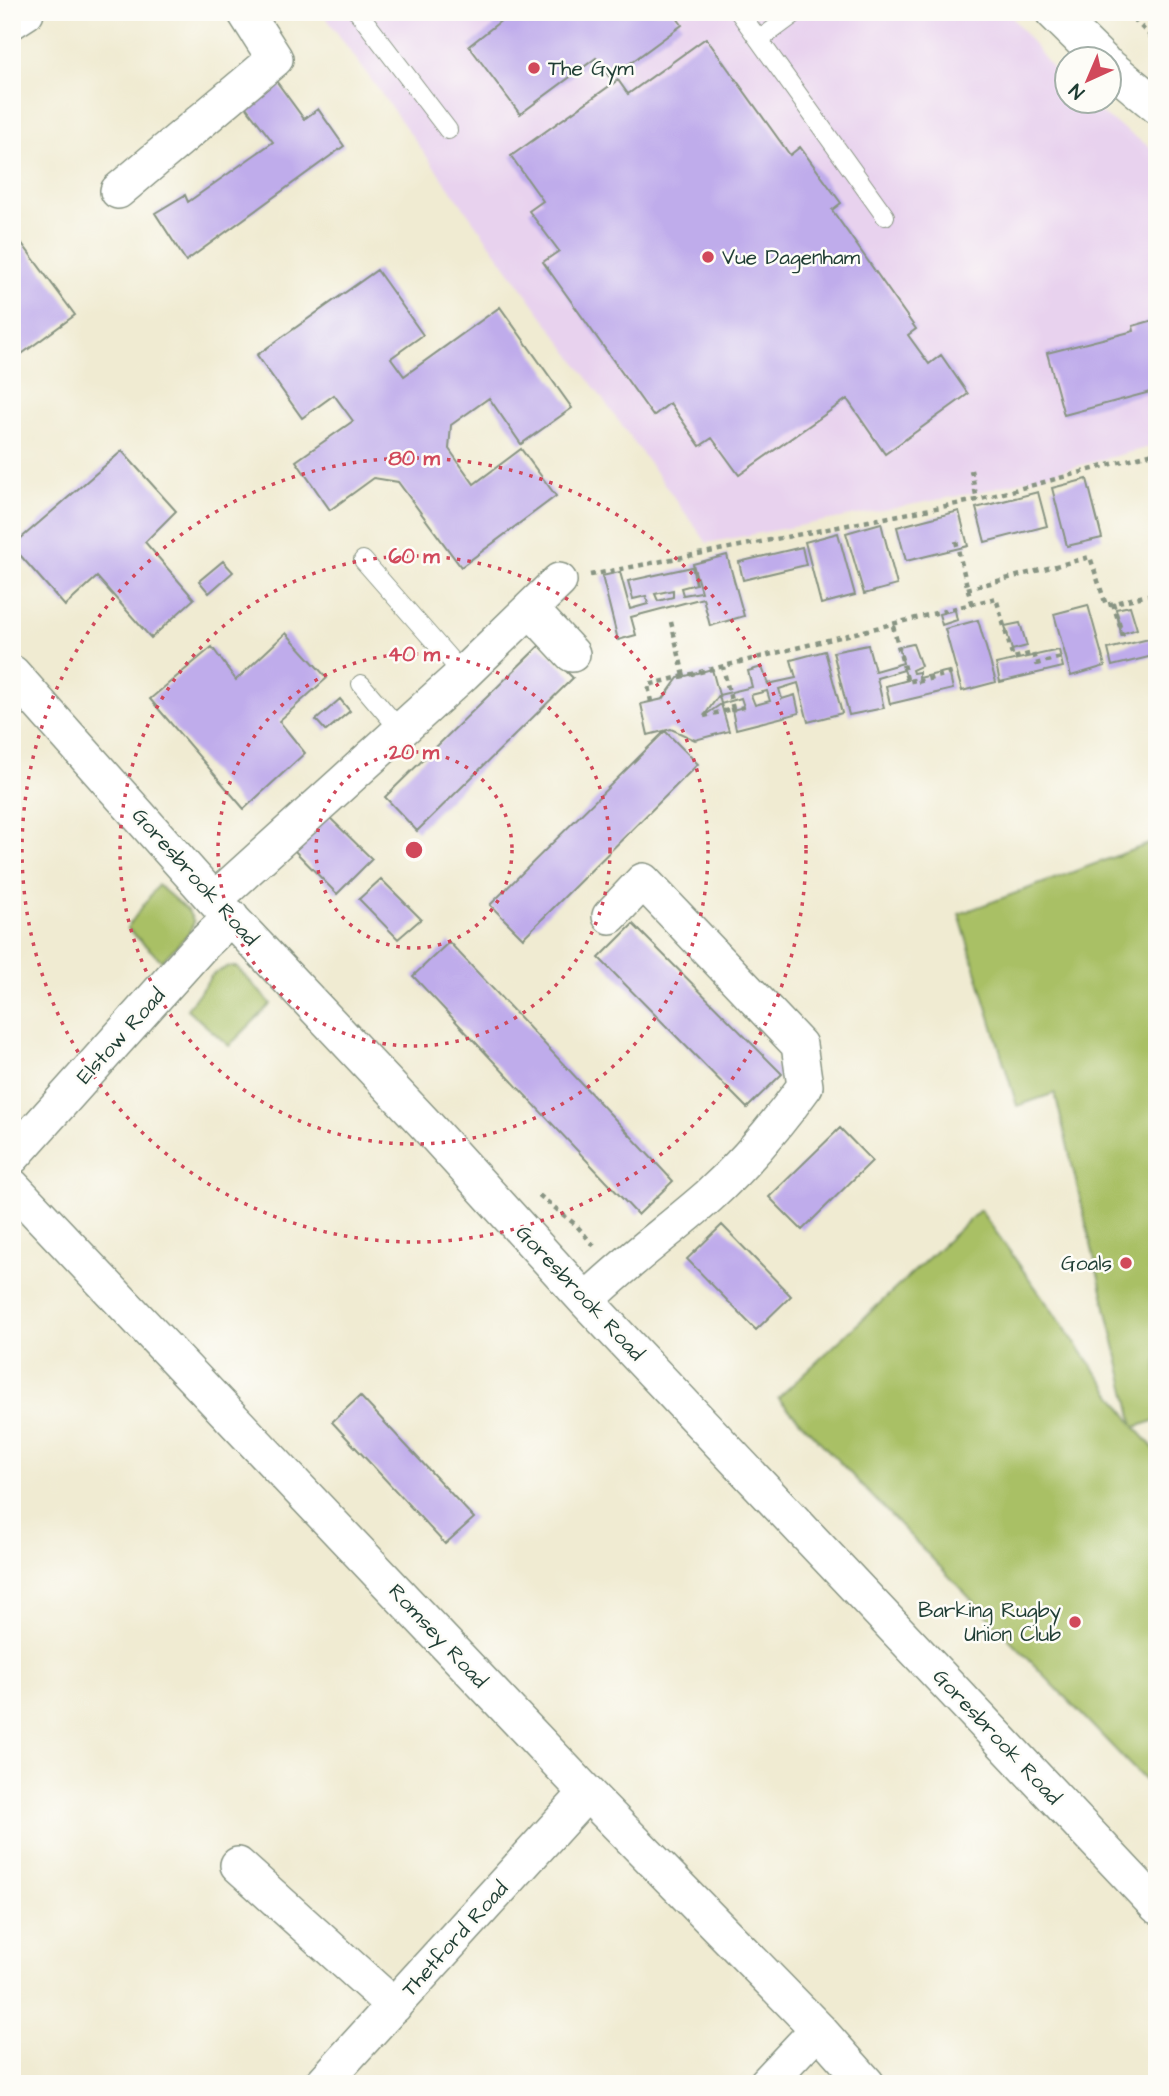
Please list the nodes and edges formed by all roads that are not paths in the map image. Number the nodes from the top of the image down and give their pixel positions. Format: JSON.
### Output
{"nodes":[{"id":1,"x":26,"y":12,"type":"edge"},
{"id":2,"x":245,"y":12,"type":"edge"},
{"id":3,"x":358,"y":12,"type":"edge"},
{"id":4,"x":739,"y":12,"type":"edge"},
{"id":5,"x":797,"y":12,"type":"edge"},
{"id":6,"x":1053,"y":12,"type":"edge"},
{"id":7,"x":12,"y":21,"type":"edge"},
{"id":8,"x":759,"y":40,"type":"junction"},
{"id":9,"x":1088,"y":46,"type":"edge"},
{"id":10,"x":1124,"y":79,"type":"edge"},
{"id":11,"x":1157,"y":106,"type":"edge"},
{"id":12,"x":448,"y":130,"type":"dead end"},
{"id":13,"x":118,"y":191,"type":"dead end"},
{"id":14,"x":885,"y":216,"type":"dead end"},
{"id":15,"x":363,"y":560,"type":"dead end"},
{"id":16,"x":559,"y":581,"type":"road end"},
{"id":17,"x":531,"y":610,"type":"junction"},
{"id":18,"x":572,"y":654,"type":"dead end"},
{"id":19,"x":12,"y":673,"type":"edge"},
{"id":20,"x":463,"y":674,"type":"junction"},
{"id":21,"x":361,"y":684,"type":"dead end"},
{"id":22,"x":401,"y":731,"type":"junction"},
{"id":23,"x":223,"y":909,"type":"junction"},
{"id":24,"x":610,"y":916,"type":"dead end"},
{"id":25,"x":12,"y":1157,"type":"edge"},
{"id":26,"x":12,"y":1186,"type":"edge"},
{"id":27,"x":586,"y":1301,"type":"junction"},
{"id":28,"x":587,"y":1793,"type":"junction"},
{"id":29,"x":238,"y":1865,"type":"dead end"},
{"id":30,"x":1157,"y":1906,"type":"edge"},
{"id":31,"x":394,"y":2007,"type":"junction"},
{"id":32,"x":818,"y":2029,"type":"junction"},
{"id":33,"x":322,"y":2084,"type":"edge"},
{"id":34,"x":766,"y":2084,"type":"edge"},
{"id":35,"x":867,"y":2084,"type":"edge"}],
"edges":[{"from":1,"to":7,"type":"street"},
{"from":2,"to":13,"type":"street"},
{"from":3,"to":12,"type":"lane"},
{"from":4,"to":8,"type":"lane"},
{"from":5,"to":8,"type":"lane"},
{"from":6,"to":9,"type":"street"},
{"from":8,"to":14,"type":"lane"},
{"from":10,"to":11,"type":"street"},
{"from":15,"to":20,"type":"lane"},
{"from":16,"to":17,"type":"street","name":"Elstow Road"},
{"from":17,"to":18,"type":"street"},
{"from":17,"to":20,"type":"street","name":"Elstow Road"},
{"from":19,"to":23,"type":"street","name":"Goresbrook Road"},
{"from":20,"to":22,"type":"street","name":"Elstow Road"},
{"from":21,"to":22,"type":"lane"},
{"from":22,"to":23,"type":"street","name":"Elstow Road"},
{"from":23,"to":25,"type":"street","name":"Elstow Road"},
{"from":23,"to":27,"type":"street","name":"Goresbrook Road"},
{"from":24,"to":27,"type":"street"},
{"from":26,"to":28,"type":"street","name":"Romsey Road"},
{"from":27,"to":30,"type":"street","name":"Goresbrook Road"},
{"from":28,"to":31,"type":"street","name":"Thetford Road"},
{"from":28,"to":32,"type":"street","name":"Romsey Road"},
{"from":29,"to":31,"type":"street"},
{"from":31,"to":33,"type":"street","name":"Thetford Road"},
{"from":32,"to":34,"type":"street"},
{"from":32,"to":35,"type":"street","name":"Romsey Road"}]}
